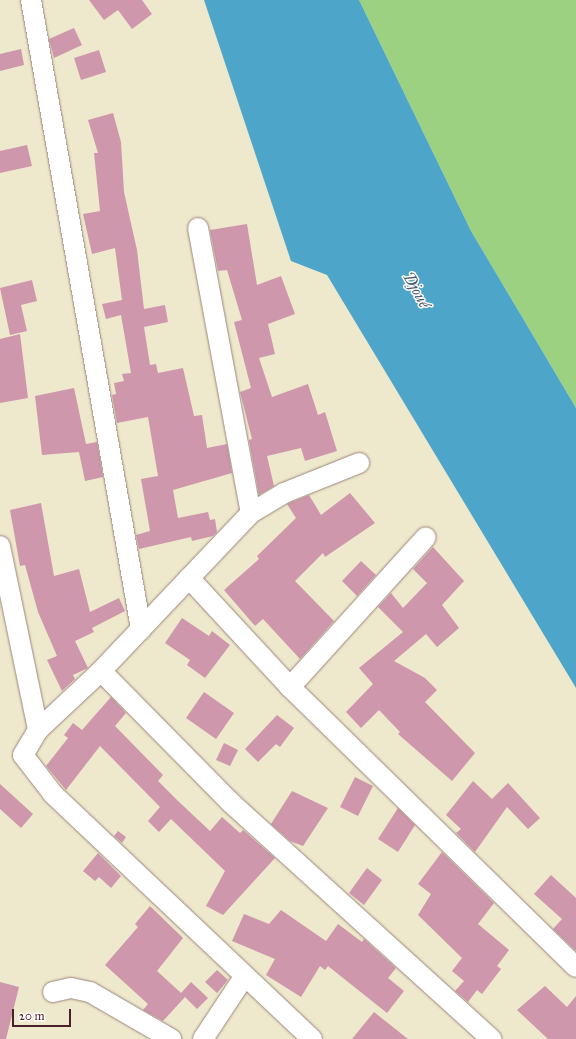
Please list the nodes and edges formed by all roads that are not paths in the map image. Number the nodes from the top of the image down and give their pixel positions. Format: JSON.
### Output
{"nodes":[{"id":1,"x":31,"y":0,"type":"edge"},
{"id":2,"x":198,"y":228,"type":"dead end"},
{"id":3,"x":359,"y":463,"type":"dead end"},
{"id":4,"x":251,"y":513,"type":"junction"},
{"id":5,"x":426,"y":537,"type":"dead end"},
{"id":6,"x":0,"y":546,"type":"edge"},
{"id":7,"x":189,"y":578,"type":"junction"},
{"id":8,"x":141,"y":629,"type":"junction"},
{"id":9,"x":101,"y":671,"type":"junction"},
{"id":10,"x":290,"y":687,"type":"junction"},
{"id":11,"x":38,"y":730,"type":"junction"},
{"id":12,"x":576,"y":967,"type":"edge"},
{"id":13,"x":244,"y":977,"type":"junction"},
{"id":14,"x":53,"y":992,"type":"dead end"},
{"id":15,"x":171,"y":1039,"type":"edge"},
{"id":16,"x":204,"y":1039,"type":"edge"},
{"id":17,"x":312,"y":1039,"type":"edge"},
{"id":18,"x":491,"y":1039,"type":"edge"}],
"edges":[{"from":1,"to":8,"type":"street"},
{"from":2,"to":4,"type":"street"},
{"from":3,"to":4,"type":"street"},
{"from":4,"to":7,"type":"street"},
{"from":5,"to":10,"type":"street"},
{"from":6,"to":11,"type":"street"},
{"from":7,"to":8,"type":"street"},
{"from":7,"to":10,"type":"street"},
{"from":8,"to":9,"type":"street"},
{"from":9,"to":11,"type":"street"},
{"from":9,"to":18,"type":"street"},
{"from":10,"to":12,"type":"street"},
{"from":11,"to":13,"type":"street"},
{"from":13,"to":16,"type":"street"},
{"from":13,"to":17,"type":"street"},
{"from":14,"to":15,"type":"street"}]}
